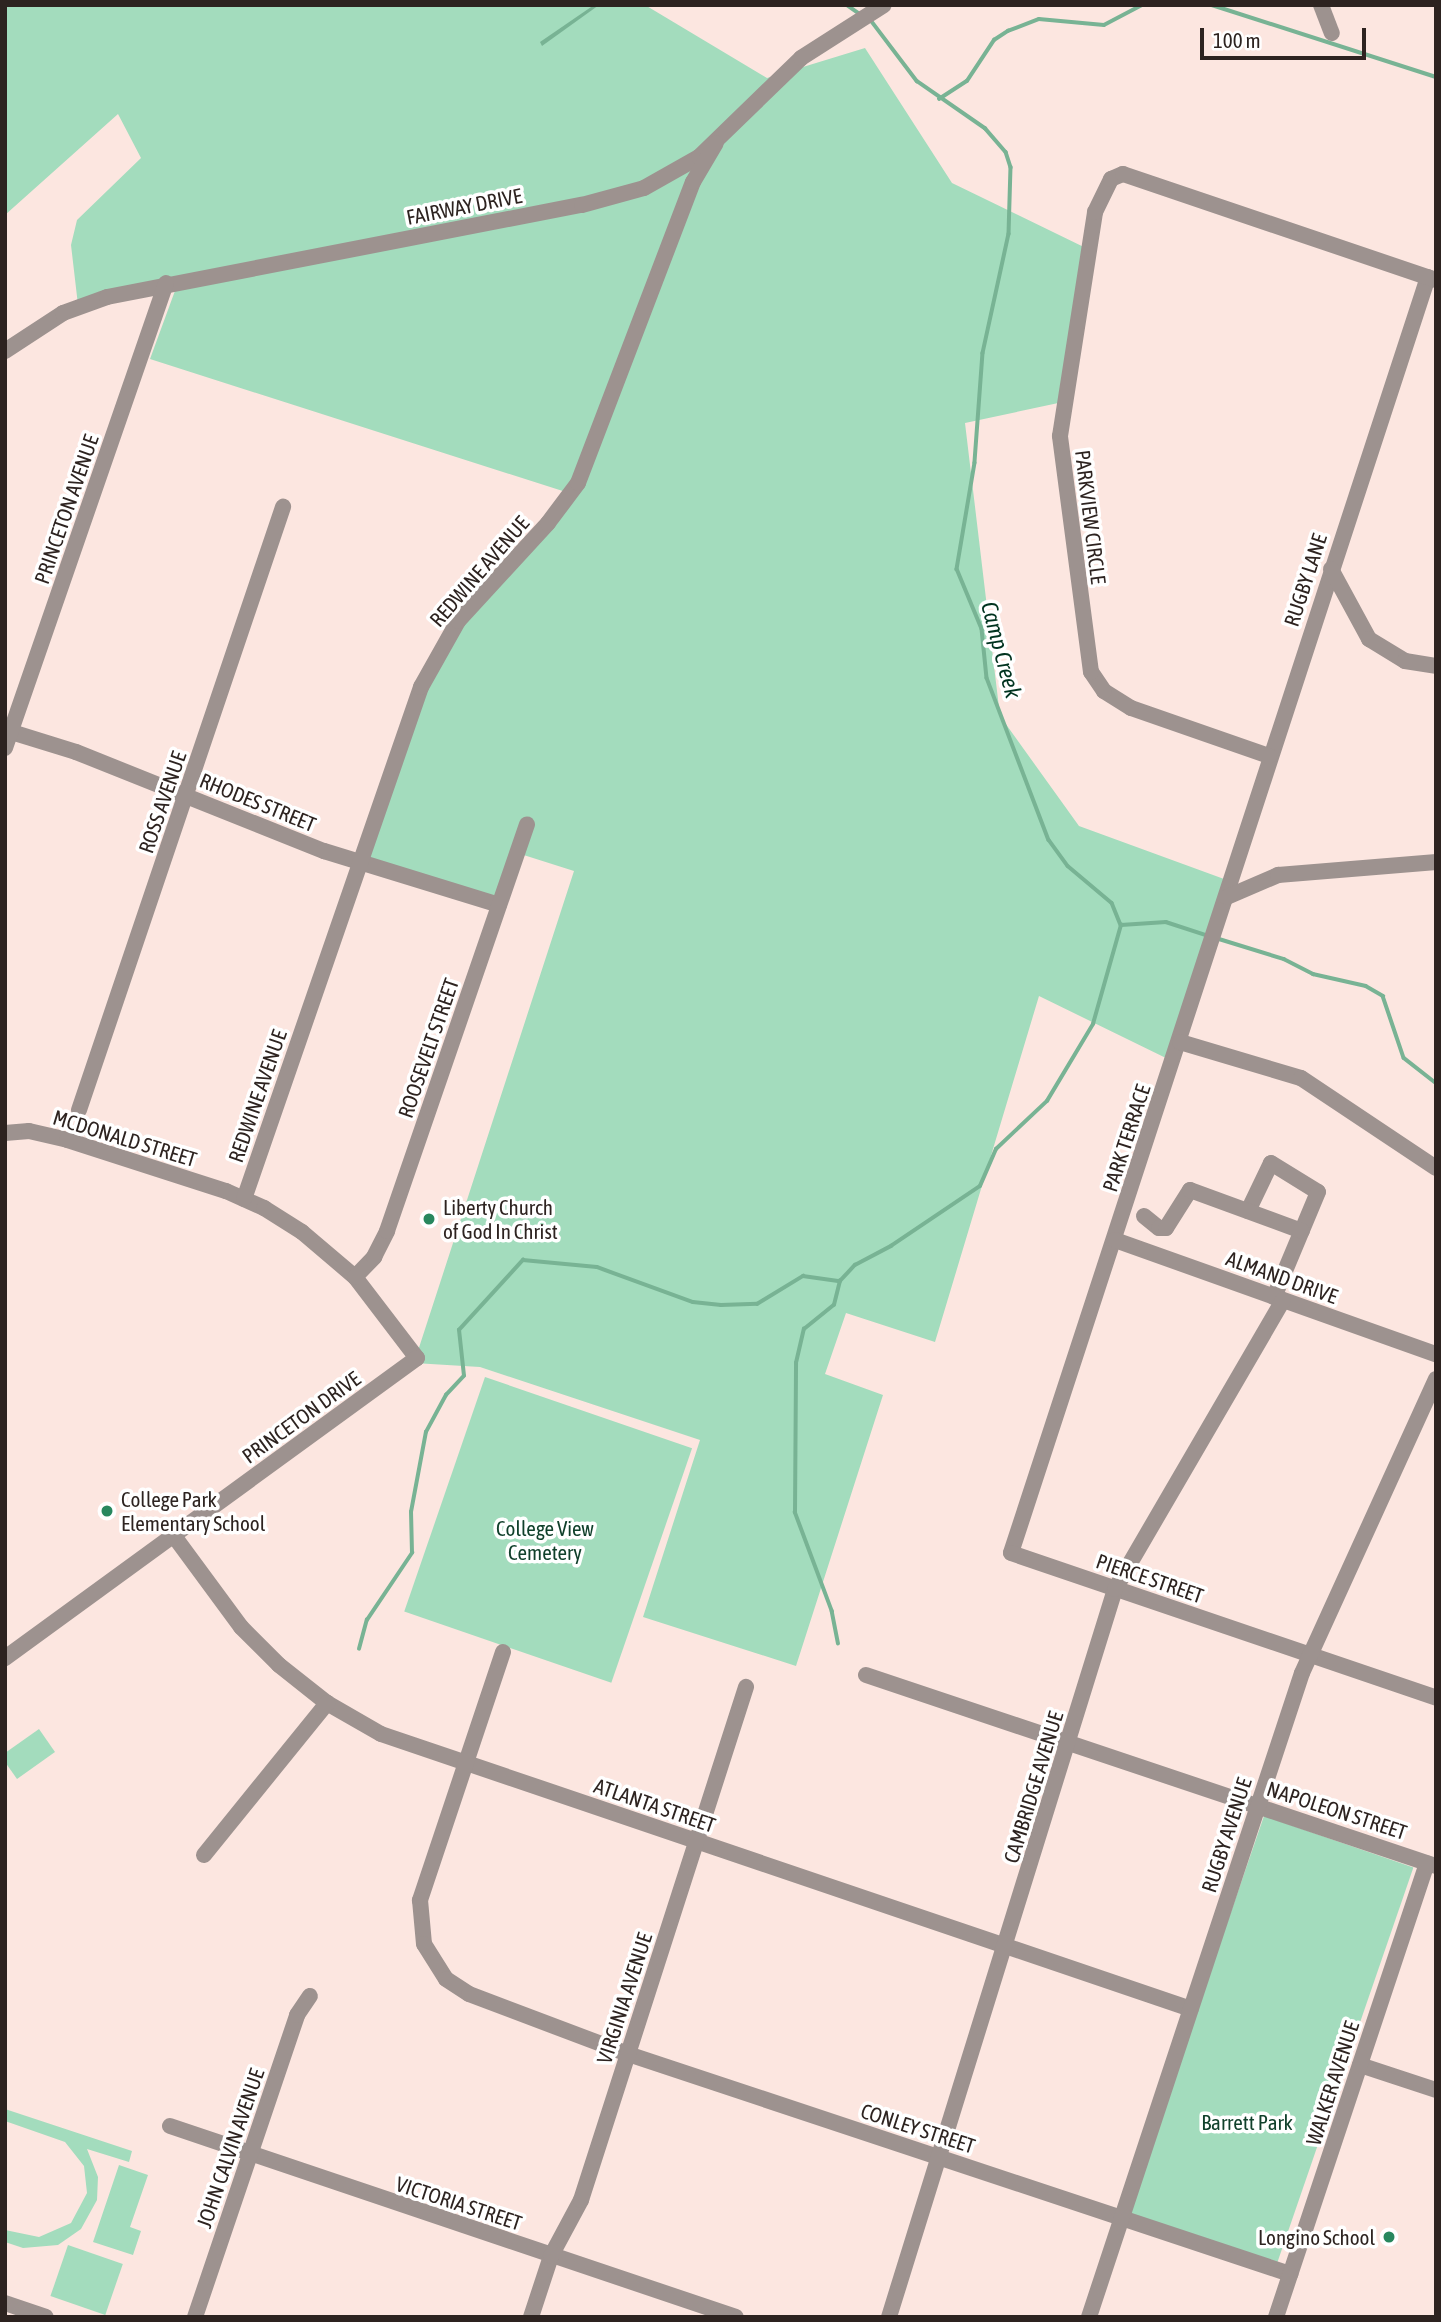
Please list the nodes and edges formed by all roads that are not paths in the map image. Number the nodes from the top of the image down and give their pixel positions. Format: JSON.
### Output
{"nodes":[{"id":1,"x":884,"y":5,"type":"edge"},
{"id":2,"x":1321,"y":5,"type":"edge"},
{"id":3,"x":1332,"y":33,"type":"dead end"},
{"id":4,"x":716,"y":143,"type":"junction"},
{"id":5,"x":1432,"y":279,"type":"edge"},
{"id":6,"x":166,"y":283,"type":"junction"},
{"id":7,"x":5,"y":351,"type":"edge"},
{"id":8,"x":283,"y":507,"type":"dead end"},
{"id":9,"x":1331,"y":569,"type":"junction"},
{"id":10,"x":1436,"y":666,"type":"edge"},
{"id":11,"x":8,"y":731,"type":"edge"},
{"id":12,"x":5,"y":748,"type":"edge"},
{"id":13,"x":1269,"y":756,"type":"junction"},
{"id":14,"x":186,"y":796,"type":"junction"},
{"id":15,"x":527,"y":824,"type":"dead end"},
{"id":16,"x":360,"y":862,"type":"junction"},
{"id":17,"x":1436,"y":862,"type":"edge"},
{"id":18,"x":1227,"y":897,"type":"junction"},
{"id":19,"x":499,"y":905,"type":"junction"},
{"id":20,"x":1180,"y":1042,"type":"junction"},
{"id":21,"x":5,"y":1133,"type":"edge"},
{"id":22,"x":67,"y":1140,"type":"junction"},
{"id":23,"x":1436,"y":1168,"type":"edge"},
{"id":24,"x":244,"y":1199,"type":"junction"},
{"id":25,"x":1248,"y":1211,"type":"junction"},
{"id":26,"x":1144,"y":1216,"type":"dead end"},
{"id":27,"x":1302,"y":1231,"type":"junction"},
{"id":28,"x":1115,"y":1240,"type":"junction"},
{"id":29,"x":355,"y":1276,"type":"junction"},
{"id":30,"x":1279,"y":1298,"type":"junction"},
{"id":31,"x":1436,"y":1354,"type":"edge"},
{"id":32,"x":417,"y":1358,"type":"joint"},
{"id":33,"x":1436,"y":1379,"type":"edge"},
{"id":34,"x":1065,"y":1392,"type":"joint"},
{"id":35,"x":174,"y":1535,"type":"junction"},
{"id":36,"x":1115,"y":1589,"type":"junction"},
{"id":37,"x":503,"y":1652,"type":"dead end"},
{"id":38,"x":1310,"y":1655,"type":"junction"},
{"id":39,"x":5,"y":1658,"type":"edge"},
{"id":40,"x":866,"y":1675,"type":"dead end"},
{"id":41,"x":746,"y":1687,"type":"dead end"},
{"id":42,"x":1436,"y":1698,"type":"edge"},
{"id":43,"x":327,"y":1703,"type":"junction"},
{"id":44,"x":1069,"y":1743,"type":"junction"},
{"id":45,"x":465,"y":1763,"type":"junction"},
{"id":46,"x":1258,"y":1806,"type":"junction"},
{"id":47,"x":697,"y":1841,"type":"junction"},
{"id":48,"x":204,"y":1855,"type":"dead end"},
{"id":49,"x":1431,"y":1864,"type":"edge"},
{"id":50,"x":1006,"y":1945,"type":"junction"},
{"id":51,"x":310,"y":1996,"type":"dead end"},
{"id":52,"x":1191,"y":2009,"type":"junction"},
{"id":53,"x":628,"y":2054,"type":"junction"},
{"id":54,"x":1360,"y":2065,"type":"junction"},
{"id":55,"x":1436,"y":2090,"type":"edge"},
{"id":56,"x":170,"y":2126,"type":"dead end"},
{"id":57,"x":250,"y":2156,"type":"junction"},
{"id":58,"x":939,"y":2158,"type":"junction"},
{"id":59,"x":1122,"y":2218,"type":"junction"},
{"id":60,"x":551,"y":2256,"type":"junction"},
{"id":61,"x":1290,"y":2274,"type":"junction"},
{"id":62,"x":5,"y":2303,"type":"edge"},
{"id":63,"x":47,"y":2317,"type":"edge"},
{"id":64,"x":195,"y":2317,"type":"edge"},
{"id":65,"x":531,"y":2317,"type":"edge"},
{"id":66,"x":736,"y":2317,"type":"edge"},
{"id":67,"x":889,"y":2317,"type":"edge"},
{"id":68,"x":1089,"y":2317,"type":"edge"},
{"id":69,"x":1276,"y":2317,"type":"edge"}],
"edges":[{"from":1,"to":4,"type":"street","name":"FAIRWAY DRIVE"},
{"from":2,"to":3,"type":"street"},
{"from":4,"to":6,"type":"street","name":"FAIRWAY DRIVE"},
{"from":4,"to":16,"type":"street","name":"REDWINE AVENUE"},
{"from":5,"to":9,"type":"street","name":"RUGBY LANE"},
{"from":5,"to":13,"type":"street","name":"PARKVIEW CIRCLE"},
{"from":6,"to":7,"type":"street","name":"FAIRWAY DRIVE"},
{"from":6,"to":11,"type":"street","name":"PRINCETON AVENUE"},
{"from":8,"to":14,"type":"street","name":"ROSS AVENUE"},
{"from":9,"to":10,"type":"street"},
{"from":9,"to":13,"type":"street","name":"RUGBY LANE"},
{"from":11,"to":12,"type":"street","name":"PRINCETON AVENUE"},
{"from":11,"to":14,"type":"street","name":"RHODES STREET"},
{"from":13,"to":18,"type":"street","name":"RUGBY LANE"},
{"from":14,"to":16,"type":"street","name":"RHODES STREET"},
{"from":14,"to":22,"type":"street","name":"ROSS AVENUE"},
{"from":15,"to":19,"type":"street","name":"ROOSEVELT STREET"},
{"from":16,"to":19,"type":"street","name":"RHODES STREET"},
{"from":16,"to":24,"type":"street","name":"REDWINE AVENUE"},
{"from":17,"to":18,"type":"street"},
{"from":18,"to":20,"type":"street","name":"PARK TERRACE"},
{"from":19,"to":29,"type":"street","name":"ROOSEVELT STREET"},
{"from":20,"to":23,"type":"street"},
{"from":20,"to":28,"type":"street","name":"PARK TERRACE"},
{"from":21,"to":22,"type":"street","name":"MCDONALD STREET"},
{"from":22,"to":24,"type":"street","name":"MCDONALD STREET"},
{"from":24,"to":29,"type":"street","name":"MCDONALD STREET"},
{"from":25,"to":26,"type":"street"},
{"from":25,"to":27,"type":"street"},
{"from":25,"to":27,"type":"street","name":"CAMBRIDGE AVENUE"},
{"from":27,"to":30,"type":"street","name":"CAMBRIDGE AVENUE"},
{"from":28,"to":30,"type":"street","name":"ALMAND DRIVE"},
{"from":28,"to":34,"type":"street","name":"PARK TERRACE"},
{"from":29,"to":32,"type":"street","name":"MCDONALD STREET"},
{"from":30,"to":31,"type":"street","name":"ALMAND DRIVE"},
{"from":30,"to":36,"type":"street","name":"CAMBRIDGE AVENUE"},
{"from":32,"to":35,"type":"street","name":"PRINCETON DRIVE"},
{"from":33,"to":38,"type":"street","name":"RUGBY AVENUE"},
{"from":34,"to":36,"type":"street","name":"PIERCE STREET"},
{"from":35,"to":39,"type":"street","name":"PRINCETON DRIVE"},
{"from":35,"to":43,"type":"street","name":"ATLANTA STREET"},
{"from":36,"to":38,"type":"street","name":"PIERCE STREET"},
{"from":36,"to":44,"type":"street","name":"CAMBRIDGE AVENUE"},
{"from":37,"to":45,"type":"street","name":"CONLEY STREET"},
{"from":38,"to":42,"type":"street","name":"PIERCE STREET"},
{"from":38,"to":46,"type":"street","name":"RUGBY AVENUE"},
{"from":40,"to":44,"type":"street","name":"NAPOLEON STREET"},
{"from":41,"to":47,"type":"street","name":"VIRGINIA AVENUE"},
{"from":43,"to":45,"type":"street","name":"ATLANTA STREET"},
{"from":43,"to":48,"type":"street"},
{"from":44,"to":46,"type":"street","name":"NAPOLEON STREET"},
{"from":44,"to":50,"type":"street","name":"CAMBRIDGE AVENUE"},
{"from":45,"to":47,"type":"street","name":"ATLANTA STREET"},
{"from":45,"to":53,"type":"street","name":"CONLEY STREET"},
{"from":46,"to":49,"type":"street","name":"NAPOLEON STREET"},
{"from":46,"to":52,"type":"street","name":"RUGBY AVENUE"},
{"from":47,"to":50,"type":"street","name":"ATLANTA STREET"},
{"from":47,"to":53,"type":"street","name":"VIRGINIA AVENUE"},
{"from":49,"to":54,"type":"street","name":"WALKER AVENUE"},
{"from":50,"to":52,"type":"street","name":"ATLANTA STREET"},
{"from":50,"to":58,"type":"street","name":"CAMBRIDGE AVENUE"},
{"from":51,"to":57,"type":"street","name":"JOHN CALVIN AVENUE"},
{"from":52,"to":59,"type":"street","name":"RUGBY AVENUE"},
{"from":53,"to":58,"type":"street","name":"CONLEY STREET"},
{"from":53,"to":60,"type":"street","name":"VIRGINIA AVENUE"},
{"from":54,"to":55,"type":"street"},
{"from":54,"to":61,"type":"street","name":"WALKER AVENUE"},
{"from":56,"to":57,"type":"street","name":"VICTORIA STREET"},
{"from":57,"to":60,"type":"street","name":"VICTORIA STREET"},
{"from":57,"to":64,"type":"street","name":"JOHN CALVIN AVENUE"},
{"from":58,"to":59,"type":"street","name":"CONLEY STREET"},
{"from":58,"to":67,"type":"street","name":"CAMBRIDGE AVENUE"},
{"from":59,"to":61,"type":"street","name":"CONLEY STREET"},
{"from":59,"to":68,"type":"street","name":"RUGBY AVENUE"},
{"from":60,"to":65,"type":"street","name":"VIRGINIA AVENUE"},
{"from":60,"to":66,"type":"street","name":"VICTORIA STREET"},
{"from":61,"to":69,"type":"street","name":"WALKER AVENUE"},
{"from":62,"to":63,"type":"street"}]}
